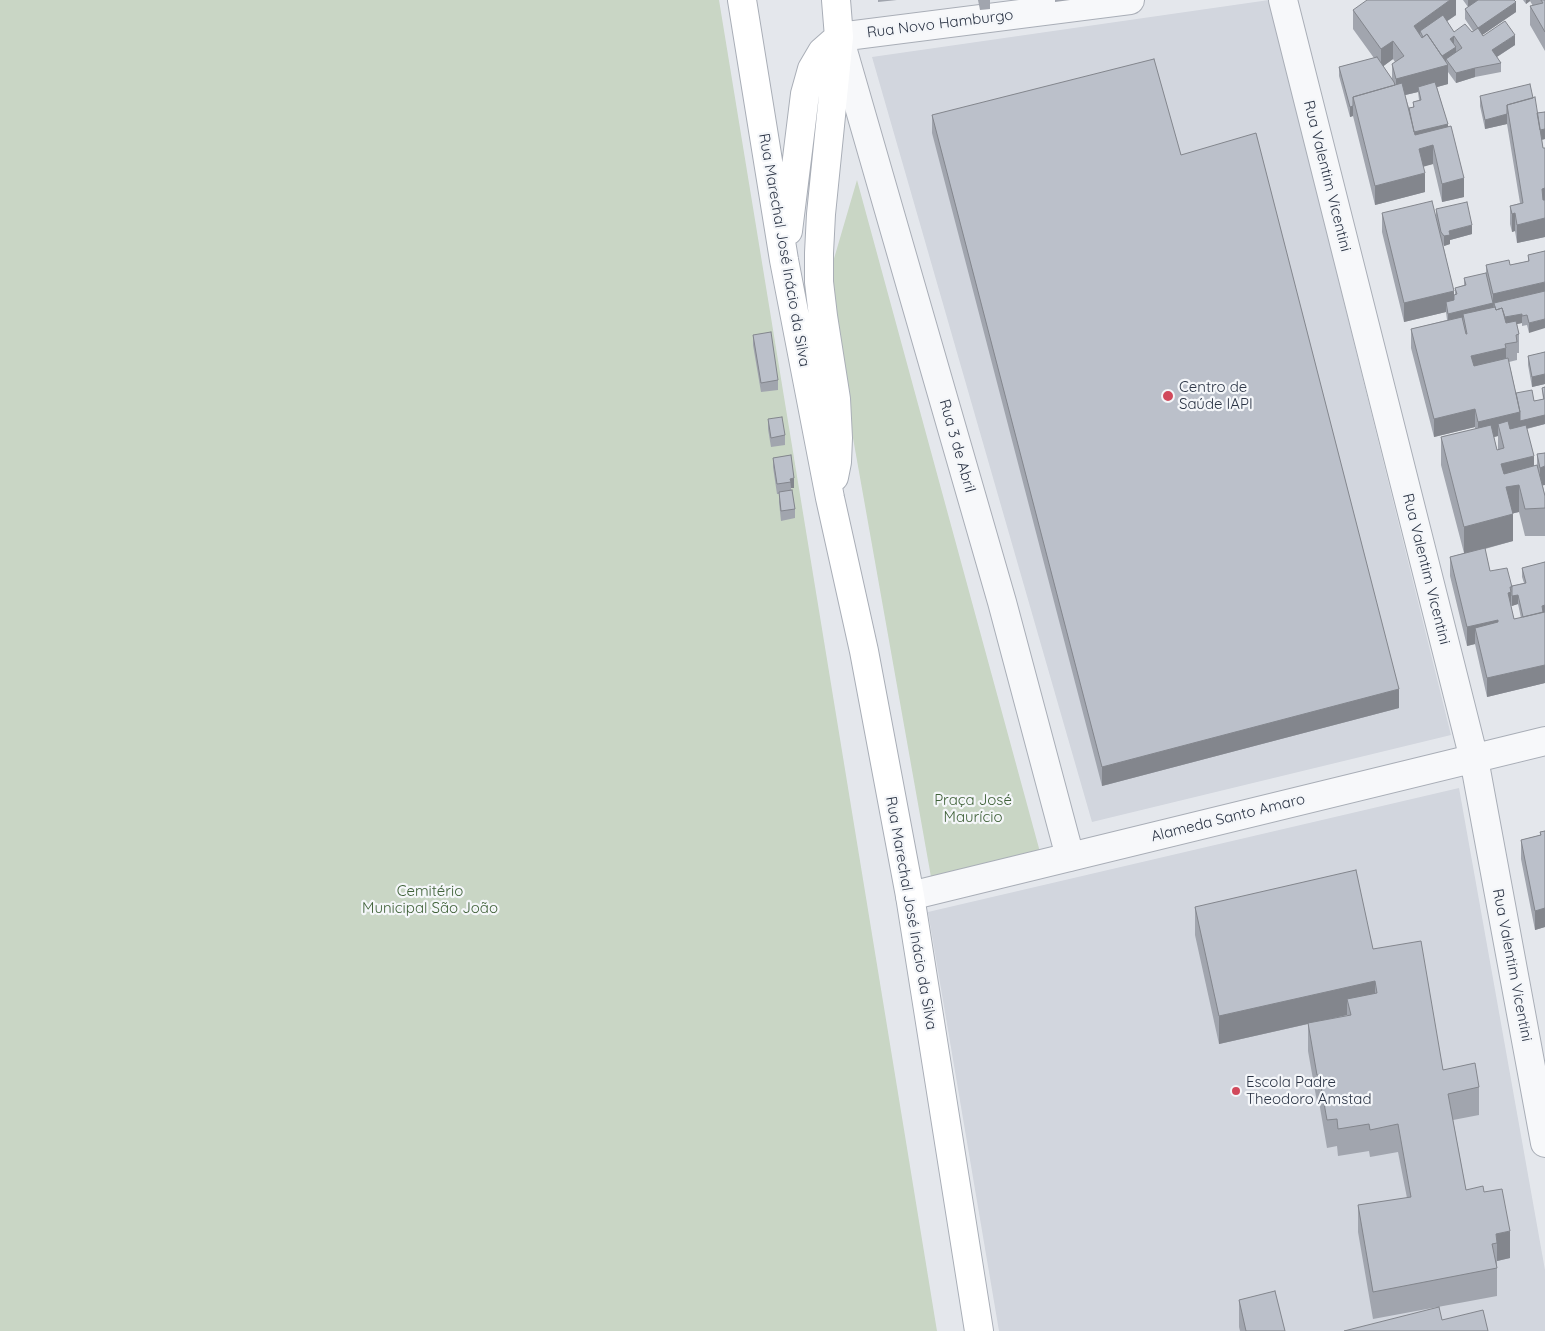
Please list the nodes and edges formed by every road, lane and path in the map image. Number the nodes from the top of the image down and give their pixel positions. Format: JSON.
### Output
{"nodes":[{"id":1,"x":742,"y":0,"type":"edge"},
{"id":2,"x":836,"y":0,"type":"edge"},
{"id":3,"x":1130,"y":0,"type":"edge"},
{"id":4,"x":1283,"y":0,"type":"edge"},
{"id":5,"x":839,"y":37,"type":"junction"},
{"id":6,"x":784,"y":260,"type":"junction"},
{"id":7,"x":830,"y":498,"type":"junction"},
{"id":8,"x":1545,"y":741,"type":"edge"},
{"id":9,"x":1474,"y":759,"type":"junction"},
{"id":10,"x":1070,"y":857,"type":"junction"},
{"id":11,"x":910,"y":896,"type":"junction"},
{"id":12,"x":1545,"y":1143,"type":"edge"},
{"id":13,"x":979,"y":1331,"type":"edge"}],
"edges":[{"from":1,"to":6,"type":"main road","name":"Rua Marechal José Inácio da Silva"},
{"from":2,"to":5,"type":"main road","name":"Rua Marechal José Inácio da Silva"},
{"from":3,"to":5,"type":"street","name":"Rua Novo Hamburgo"},
{"from":4,"to":9,"type":"street","name":"Rua Valentim Vicentini"},
{"from":5,"to":6,"type":"main road"},
{"from":5,"to":7,"type":"main road","name":"Rua Marechal José Inácio da Silva"},
{"from":5,"to":10,"type":"street","name":"Rua 3 de Abril"},
{"from":6,"to":7,"type":"main road","name":"Rua Marechal José Inácio da Silva"},
{"from":7,"to":11,"type":"main road","name":"Rua Marechal José Inácio da Silva"},
{"from":8,"to":9,"type":"street","name":"Alameda Santo Amaro"},
{"from":9,"to":10,"type":"street","name":"Alameda Santo Amaro"},
{"from":9,"to":12,"type":"street","name":"Rua Valentim Vicentini"},
{"from":10,"to":11,"type":"street","name":"Alameda Santo Amaro"},
{"from":11,"to":13,"type":"main road","name":"Rua Marechal José Inácio da Silva"}]}
